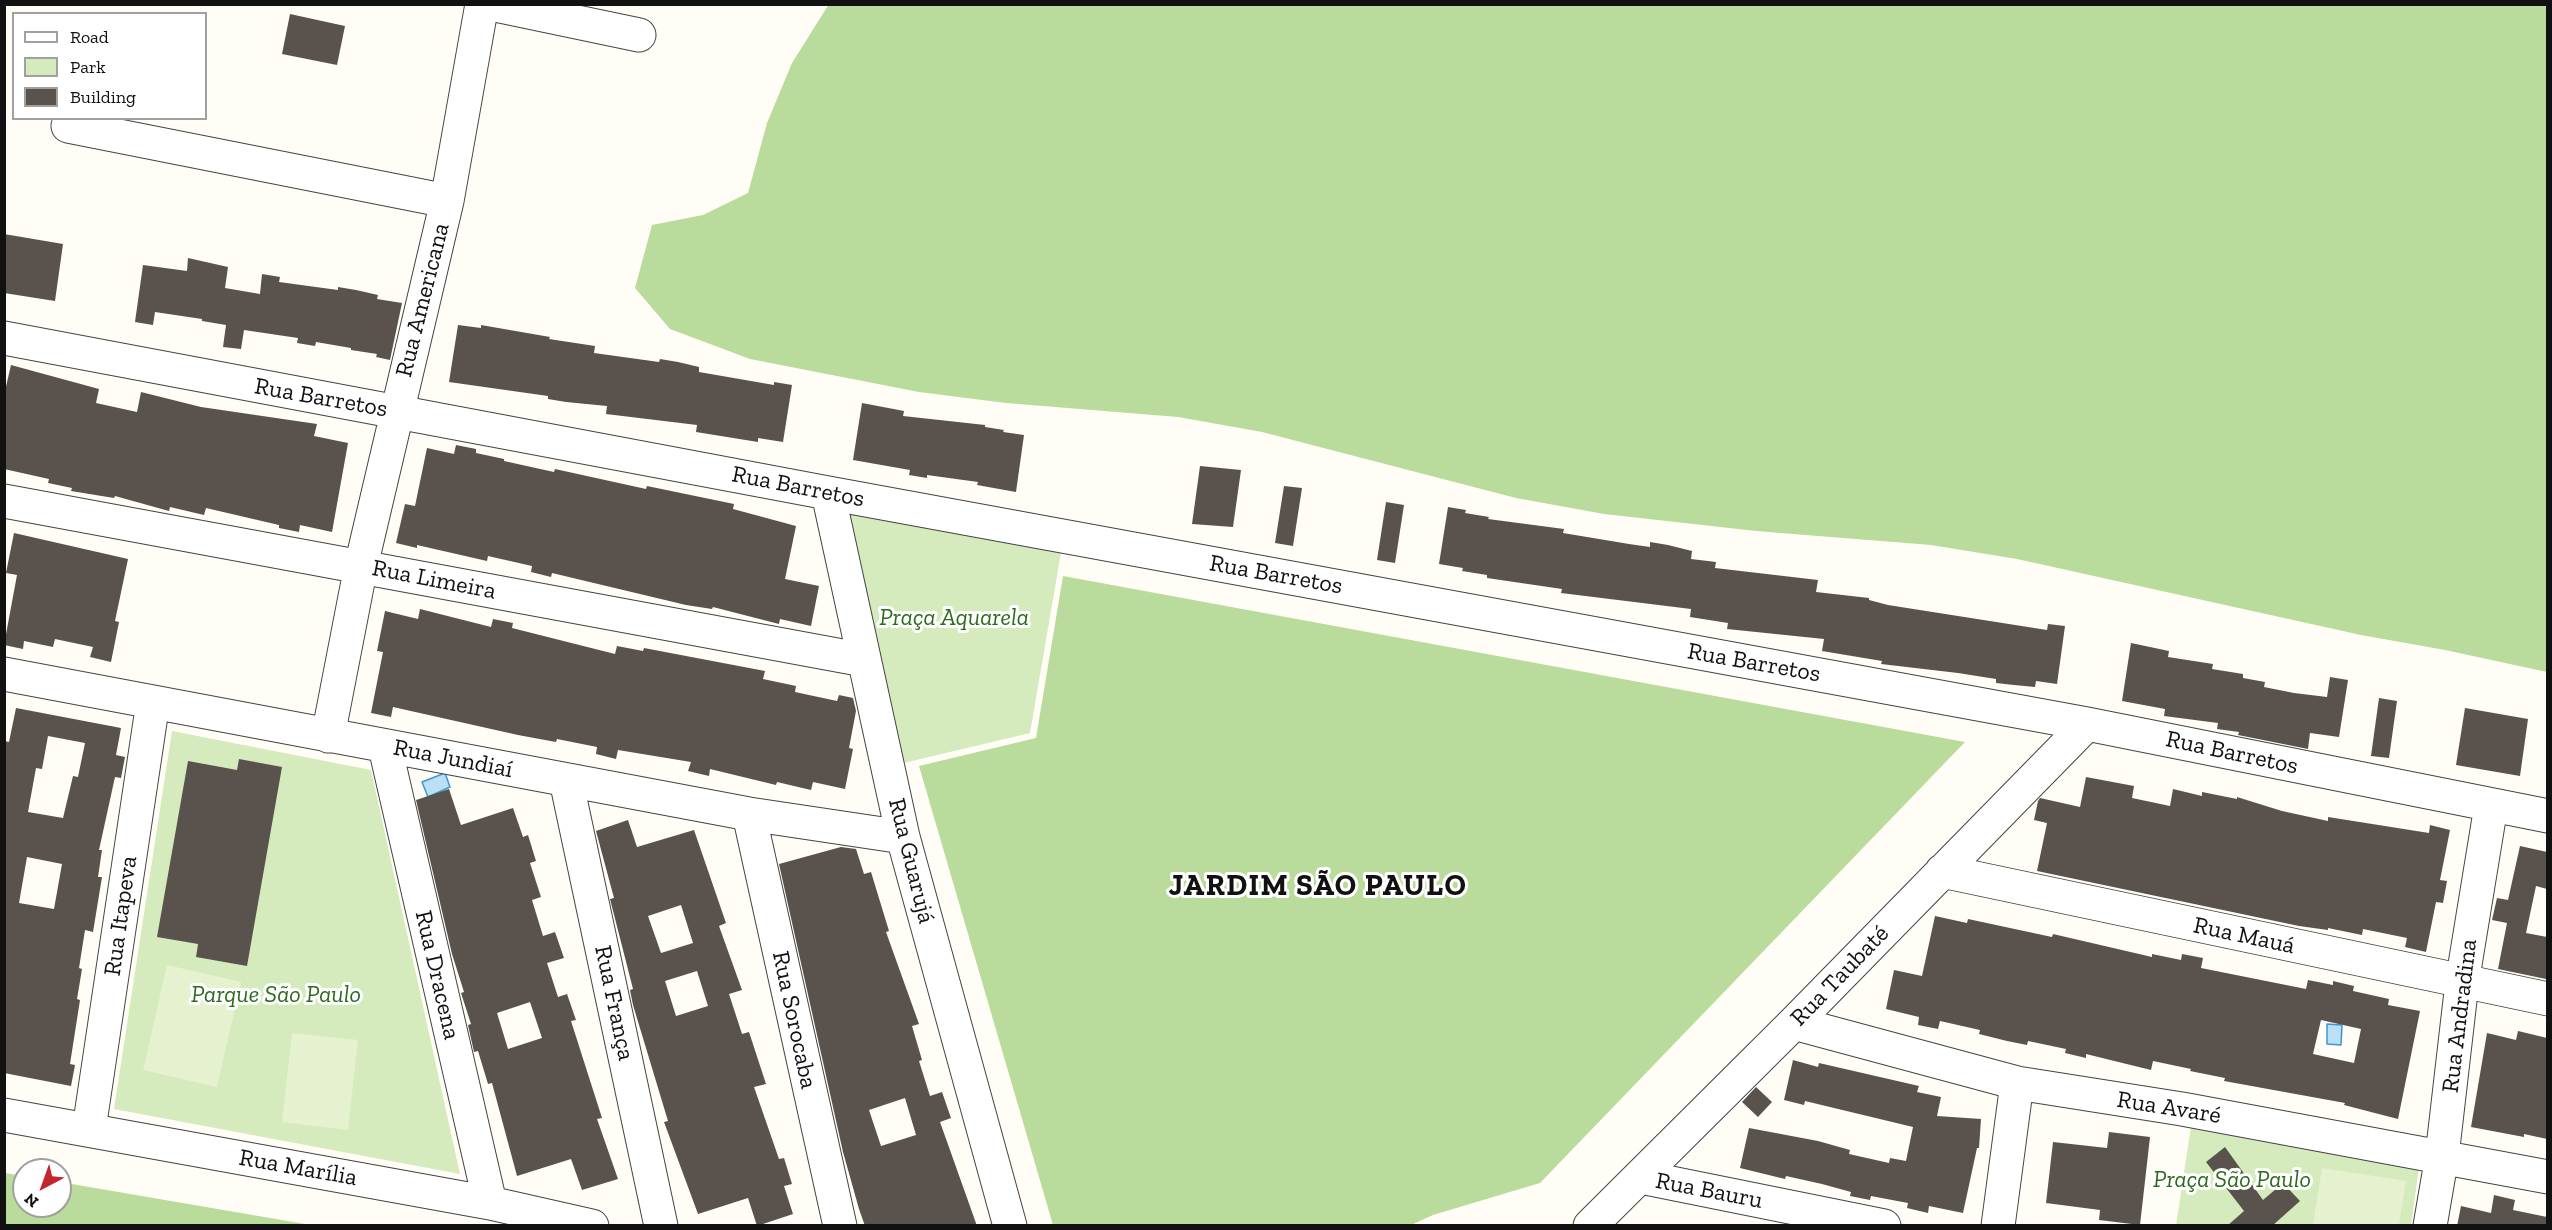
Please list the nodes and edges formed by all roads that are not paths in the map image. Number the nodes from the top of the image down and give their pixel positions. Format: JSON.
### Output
{"nodes":[{"id":1,"x":482,"y":4,"type":"edge"},
{"id":2,"x":491,"y":4,"type":"edge"},
{"id":3,"x":639,"y":35,"type":"dead end"},
{"id":4,"x":68,"y":126,"type":"dead end"},
{"id":5,"x":447,"y":201,"type":"junction"},
{"id":6,"x":4,"y":338,"type":"edge"},
{"id":7,"x":396,"y":411,"type":"junction"},
{"id":8,"x":828,"y":493,"type":"junction"},
{"id":9,"x":4,"y":501,"type":"edge"},
{"id":10,"x":361,"y":566,"type":"junction"},
{"id":11,"x":864,"y":660,"type":"junction"},
{"id":12,"x":4,"y":674,"type":"edge"},
{"id":13,"x":153,"y":702,"type":"junction"},
{"id":14,"x":2087,"y":724,"type":"junction"},
{"id":15,"x":328,"y":735,"type":"junction"},
{"id":16,"x":385,"y":747,"type":"junction"},
{"id":17,"x":566,"y":780,"type":"junction"},
{"id":18,"x":2492,"y":806,"type":"junction"},
{"id":19,"x":749,"y":814,"type":"junction"},
{"id":20,"x":2547,"y":816,"type":"edge"},
{"id":21,"x":903,"y":837,"type":"junction"},
{"id":22,"x":1942,"y":871,"type":"junction"},
{"id":23,"x":2462,"y":983,"type":"junction"},
{"id":24,"x":2547,"y":999,"type":"edge"},
{"id":25,"x":1794,"y":1023,"type":"junction"},
{"id":26,"x":2017,"y":1083,"type":"junction"},
{"id":27,"x":4,"y":1115,"type":"edge"},
{"id":28,"x":89,"y":1130,"type":"junction"},
{"id":29,"x":2442,"y":1156,"type":"junction"},
{"id":30,"x":1641,"y":1177,"type":"junction"},
{"id":31,"x":2547,"y":1177,"type":"edge"},
{"id":32,"x":490,"y":1203,"type":"junction"},
{"id":33,"x":592,"y":1226,"type":"edge"},
{"id":34,"x":661,"y":1226,"type":"edge"},
{"id":35,"x":840,"y":1226,"type":"edge"},
{"id":36,"x":1010,"y":1226,"type":"edge"},
{"id":37,"x":1590,"y":1226,"type":"edge"},
{"id":38,"x":1884,"y":1226,"type":"edge"},
{"id":39,"x":1998,"y":1226,"type":"edge"},
{"id":40,"x":2430,"y":1226,"type":"edge"}],
"edges":[{"from":1,"to":5,"type":"street","name":"Rua Americana"},
{"from":2,"to":3,"type":"street"},
{"from":4,"to":5,"type":"street"},
{"from":5,"to":7,"type":"street","name":"Rua Americana"},
{"from":6,"to":7,"type":"street","name":"Rua Barretos"},
{"from":7,"to":8,"type":"street","name":"Rua Barretos"},
{"from":7,"to":10,"type":"street","name":"Rua Americana"},
{"from":8,"to":11,"type":"street","name":"Rua Guarujá"},
{"from":8,"to":14,"type":"street","name":"Rua Barretos"},
{"from":9,"to":10,"type":"street","name":"Rua Limeira"},
{"from":10,"to":11,"type":"street","name":"Rua Limeira"},
{"from":10,"to":15,"type":"street","name":"Rua Americana"},
{"from":11,"to":21,"type":"street","name":"Rua Guarujá"},
{"from":12,"to":13,"type":"street","name":"Rua Jundiaí"},
{"from":13,"to":15,"type":"street","name":"Rua Jundiaí"},
{"from":13,"to":28,"type":"street","name":"Rua Itapeva"},
{"from":14,"to":18,"type":"street","name":"Rua Barretos"},
{"from":14,"to":22,"type":"street","name":"Rua Taubaté"},
{"from":15,"to":16,"type":"street","name":"Rua Jundiaí"},
{"from":16,"to":17,"type":"street","name":"Rua Jundiaí"},
{"from":16,"to":32,"type":"street","name":"Rua Dracena"},
{"from":17,"to":19,"type":"street","name":"Rua Jundiaí"},
{"from":17,"to":34,"type":"street","name":"Rua França"},
{"from":18,"to":20,"type":"street","name":"Rua Barretos"},
{"from":18,"to":23,"type":"street","name":"Rua Andradina"},
{"from":19,"to":21,"type":"street","name":"Rua Jundiaí"},
{"from":19,"to":35,"type":"street","name":"Rua Sorocaba"},
{"from":21,"to":36,"type":"street","name":"Rua Guarujá"},
{"from":22,"to":23,"type":"street","name":"Rua Mauá"},
{"from":22,"to":25,"type":"street","name":"Rua Taubaté"},
{"from":23,"to":24,"type":"street","name":"Rua Mauá"},
{"from":23,"to":29,"type":"street","name":"Rua Andradina"},
{"from":25,"to":26,"type":"street","name":"Rua Avaré"},
{"from":25,"to":30,"type":"street","name":"Rua Taubaté"},
{"from":26,"to":29,"type":"street","name":"Rua Avaré"},
{"from":26,"to":39,"type":"street"},
{"from":27,"to":28,"type":"street","name":"Rua Marília"},
{"from":28,"to":32,"type":"street","name":"Rua Marília"},
{"from":29,"to":31,"type":"street","name":"Rua Avaré"},
{"from":29,"to":40,"type":"street","name":"Rua Andradina"},
{"from":30,"to":37,"type":"street","name":"Rua Taubaté"},
{"from":30,"to":38,"type":"street","name":"Rua Bauru"},
{"from":32,"to":33,"type":"street","name":"Rua Marília"}]}
